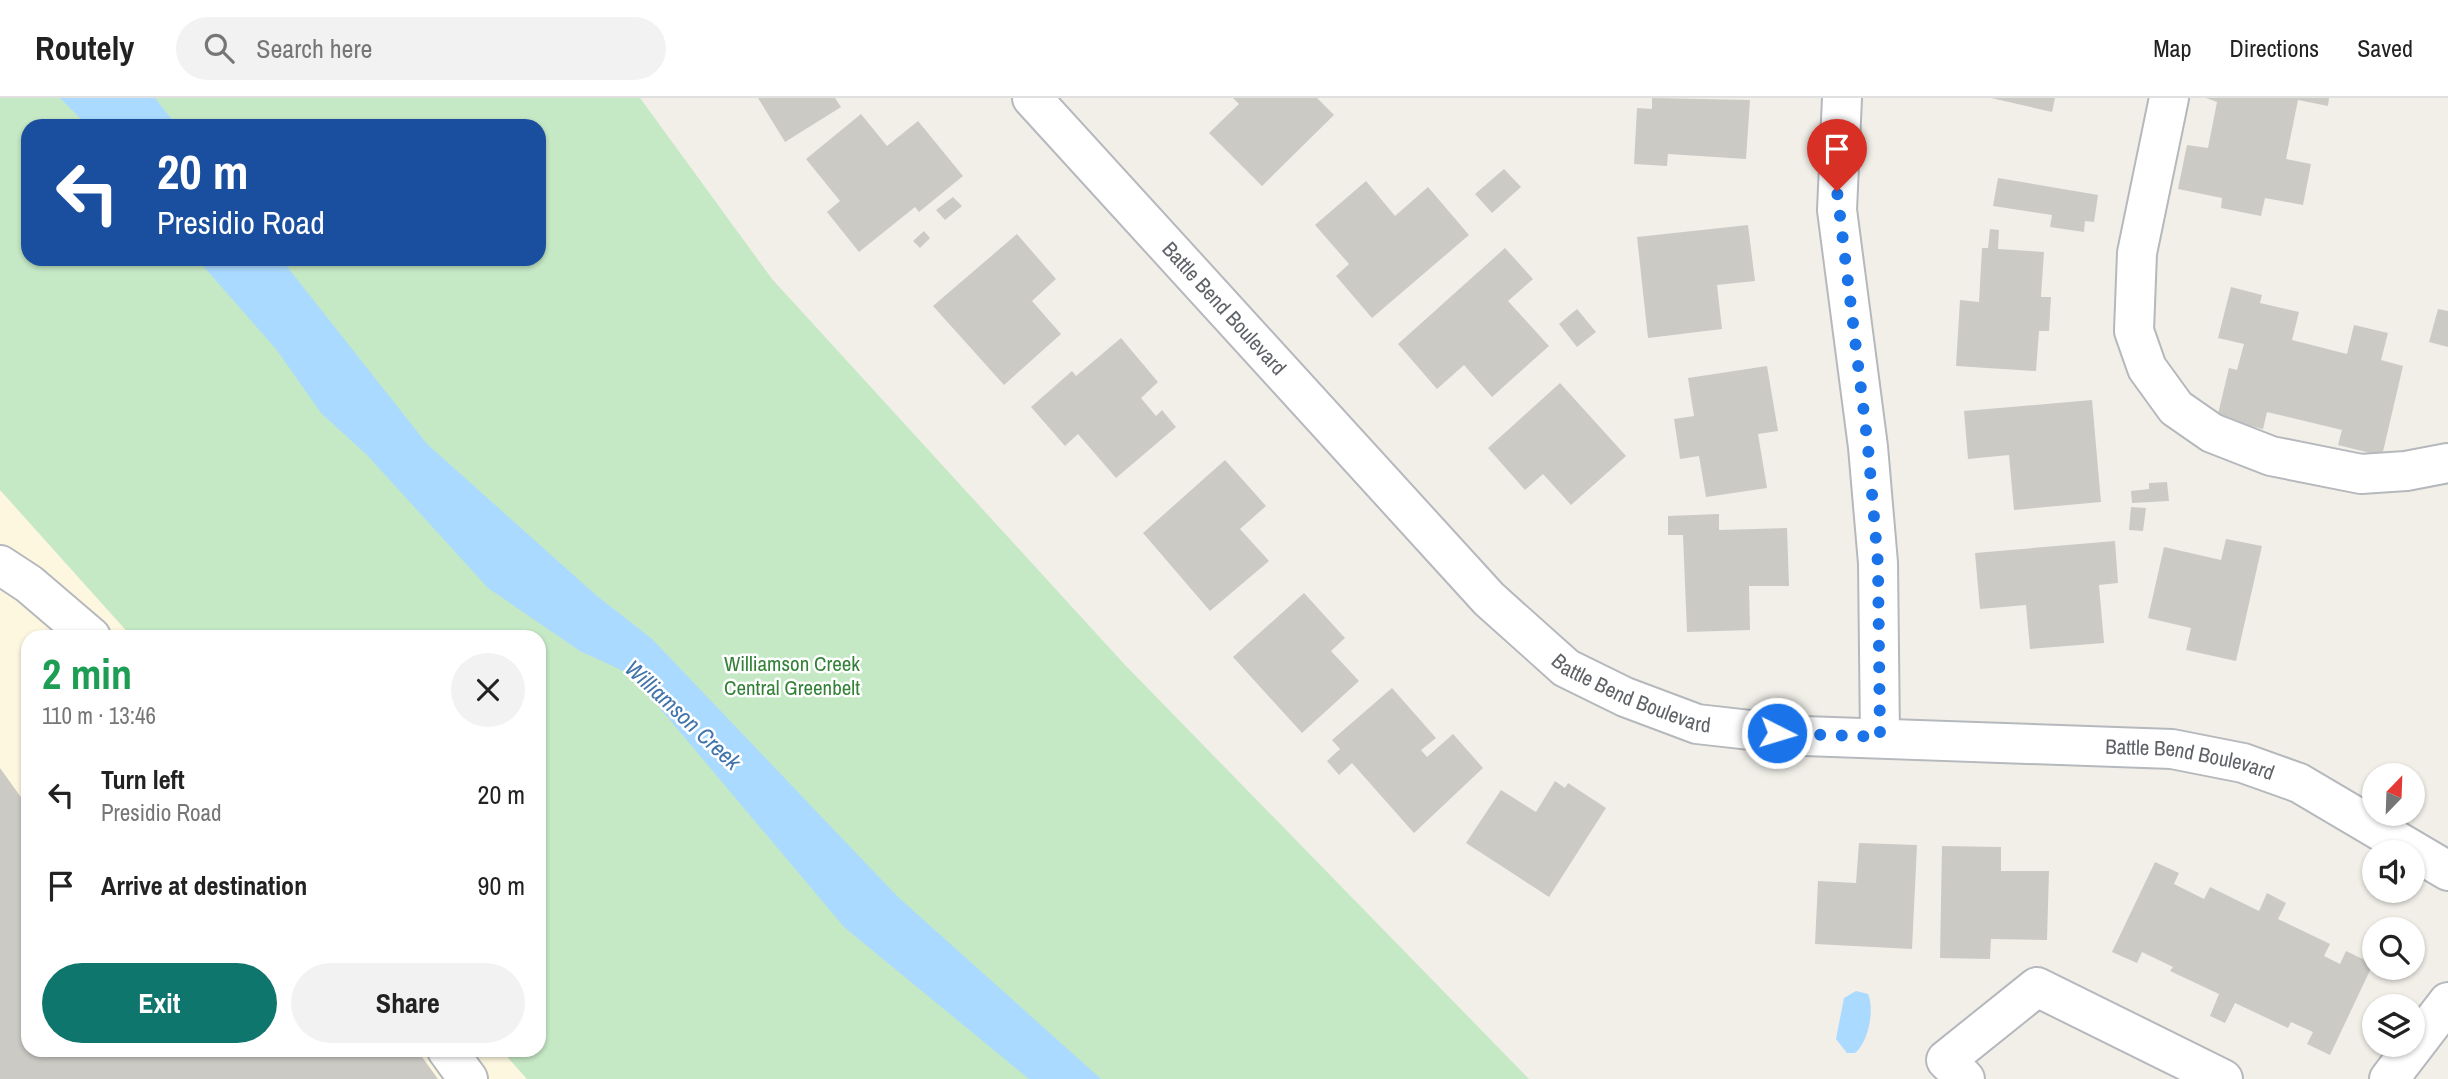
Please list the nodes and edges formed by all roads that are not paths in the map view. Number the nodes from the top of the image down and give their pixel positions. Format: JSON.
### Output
{"nodes":[{"id":1,"x":1032,"y":98,"type":"edge"},
{"id":2,"x":1842,"y":98,"type":"edge"},
{"id":3,"x":2169,"y":98,"type":"edge"},
{"id":4,"x":2448,"y":463,"type":"edge"},
{"id":5,"x":0,"y":565,"type":"edge"},
{"id":6,"x":83,"y":630,"type":"edge"},
{"id":7,"x":1880,"y":737,"type":"junction"},
{"id":8,"x":2448,"y":871,"type":"edge"},
{"id":9,"x":2448,"y":1002,"type":"edge"},
{"id":10,"x":452,"y":1057,"type":"edge"},
{"id":11,"x":468,"y":1079,"type":"edge"},
{"id":12,"x":1965,"y":1079,"type":"edge"},
{"id":13,"x":2223,"y":1079,"type":"edge"},
{"id":14,"x":2389,"y":1079,"type":"edge"}],
"edges":[{"from":1,"to":7,"type":"street","name":"Battle Bend Boulevard"},
{"from":2,"to":7,"type":"street"},
{"from":3,"to":4,"type":"street"},
{"from":5,"to":6,"type":"street"},
{"from":7,"to":8,"type":"street","name":"Battle Bend Boulevard"},
{"from":9,"to":14,"type":"street"},
{"from":10,"to":11,"type":"street"},
{"from":12,"to":13,"type":"street"}]}
